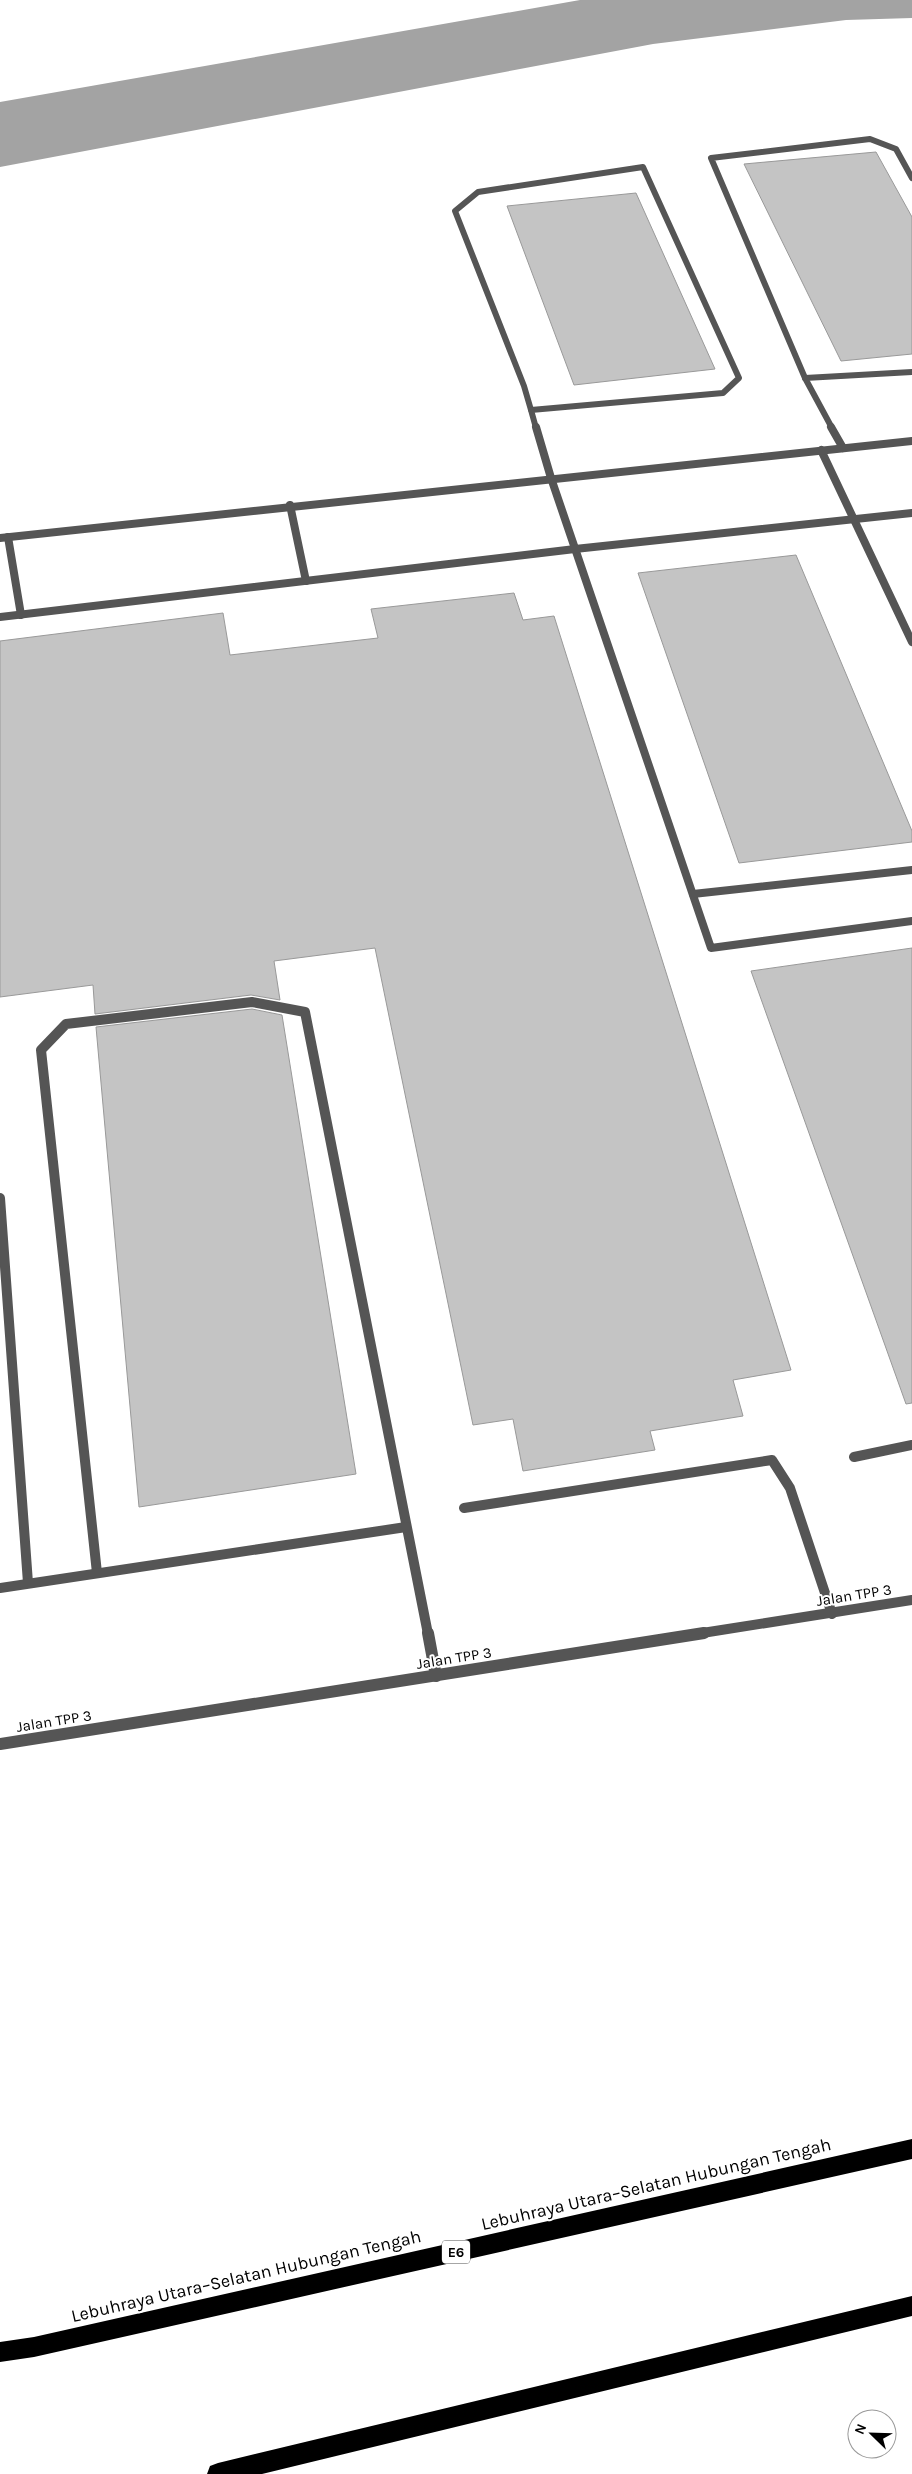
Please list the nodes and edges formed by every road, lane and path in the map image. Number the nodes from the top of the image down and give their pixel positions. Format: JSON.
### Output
{"nodes":[{"id":1,"x":912,"y":178,"type":"edge"},
{"id":2,"x":912,"y":372,"type":"edge"},
{"id":3,"x":804,"y":378,"type":"junction"},
{"id":4,"x":531,"y":410,"type":"junction"},
{"id":5,"x":912,"y":441,"type":"edge"},
{"id":6,"x":843,"y":448,"type":"junction"},
{"id":7,"x":821,"y":450,"type":"junction"},
{"id":8,"x":551,"y":478,"type":"junction"},
{"id":9,"x":290,"y":505,"type":"junction"},
{"id":10,"x":912,"y":513,"type":"edge"},
{"id":11,"x":854,"y":520,"type":"junction"},
{"id":12,"x":4,"y":538,"type":"edge"},
{"id":13,"x":575,"y":549,"type":"junction"},
{"id":14,"x":306,"y":581,"type":"junction"},
{"id":15,"x":21,"y":615,"type":"junction"},
{"id":16,"x":0,"y":617,"type":"edge"},
{"id":17,"x":912,"y":642,"type":"edge"},
{"id":18,"x":912,"y":870,"type":"edge"},
{"id":19,"x":693,"y":894,"type":"junction"},
{"id":20,"x":912,"y":921,"type":"edge"},
{"id":21,"x":0,"y":1198,"type":"edge"},
{"id":22,"x":912,"y":1445,"type":"edge"},
{"id":23,"x":854,"y":1457,"type":"dead end"},
{"id":24,"x":464,"y":1508,"type":"dead end"},
{"id":25,"x":406,"y":1527,"type":"junction"},
{"id":26,"x":97,"y":1573,"type":"junction"},
{"id":27,"x":28,"y":1583,"type":"junction"},
{"id":28,"x":0,"y":1588,"type":"edge"},
{"id":29,"x":912,"y":1600,"type":"edge"},
{"id":30,"x":832,"y":1614,"type":"junction"},
{"id":31,"x":436,"y":1676,"type":"junction"},
{"id":32,"x":0,"y":1744,"type":"edge"},
{"id":33,"x":912,"y":2149,"type":"edge"},
{"id":34,"x":912,"y":2306,"type":"edge"},
{"id":35,"x":0,"y":2352,"type":"edge"},
{"id":36,"x":218,"y":2474,"type":"edge"}],
"edges":[{"from":1,"to":3,"type":"street"},
{"from":2,"to":3,"type":"street"},
{"from":3,"to":6,"type":"street"},
{"from":4,"to":4,"type":"street"},
{"from":4,"to":8,"type":"street"},
{"from":5,"to":6,"type":"street"},
{"from":6,"to":7,"type":"street"},
{"from":7,"to":8,"type":"street"},
{"from":7,"to":11,"type":"street"},
{"from":8,"to":9,"type":"street"},
{"from":8,"to":13,"type":"street"},
{"from":9,"to":12,"type":"street"},
{"from":9,"to":14,"type":"street"},
{"from":10,"to":11,"type":"street"},
{"from":11,"to":13,"type":"street"},
{"from":11,"to":17,"type":"street"},
{"from":12,"to":15,"type":"street"},
{"from":13,"to":14,"type":"street"},
{"from":13,"to":19,"type":"street"},
{"from":14,"to":15,"type":"street"},
{"from":15,"to":16,"type":"street"},
{"from":18,"to":19,"type":"street"},
{"from":19,"to":20,"type":"street"},
{"from":21,"to":27,"type":"street"},
{"from":22,"to":23,"type":"street"},
{"from":24,"to":30,"type":"street"},
{"from":25,"to":26,"type":"street"},
{"from":25,"to":26,"type":"street"},
{"from":25,"to":31,"type":"street"},
{"from":26,"to":27,"type":"street"},
{"from":27,"to":28,"type":"street"},
{"from":29,"to":30,"type":"street","name":"Jalan TPP 3"},
{"from":30,"to":31,"type":"street","name":"Jalan TPP 3"},
{"from":31,"to":32,"type":"street","name":"Jalan TPP 3"},
{"from":33,"to":35,"type":"highway","name":"Lebuhraya Utara–Selatan Hubungan Tengah","number":"E6"},
{"from":34,"to":36,"type":"highway"}]}
